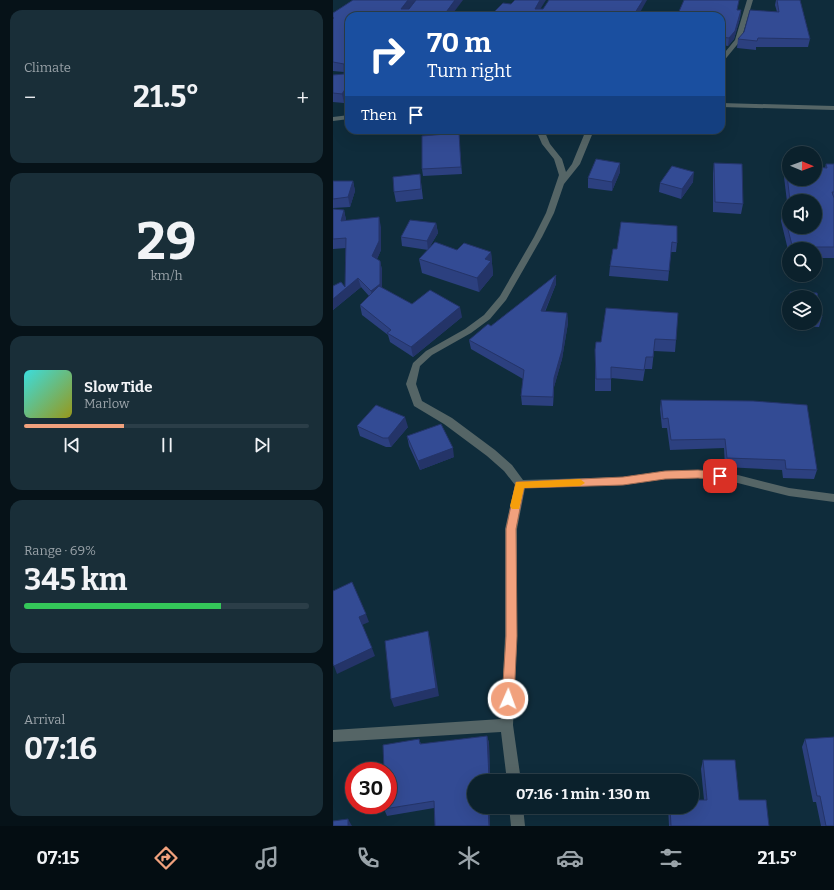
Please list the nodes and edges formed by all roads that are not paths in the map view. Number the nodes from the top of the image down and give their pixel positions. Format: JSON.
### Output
{"nodes":[{"id":1,"x":750,"y":0,"type":"edge"},
{"id":2,"x":725,"y":56,"type":"edge"},
{"id":3,"x":725,"y":105,"type":"edge"},
{"id":4,"x":834,"y":108,"type":"edge"},
{"id":5,"x":345,"y":117,"type":"edge"},
{"id":6,"x":333,"y":118,"type":"edge"},
{"id":7,"x":542,"y":134,"type":"edge"},
{"id":8,"x":589,"y":134,"type":"edge"},
{"id":9,"x":561,"y":182,"type":"junction"},
{"id":10,"x":520,"y":484,"type":"junction"},
{"id":11,"x":834,"y":498,"type":"edge"},
{"id":12,"x":507,"y":725,"type":"junction"},
{"id":13,"x":333,"y":736,"type":"edge"},
{"id":14,"x":513,"y":774,"type":"edge"},
{"id":15,"x":516,"y":814,"type":"edge"},
{"id":16,"x":517,"y":826,"type":"edge"}],
"edges":[{"from":1,"to":2,"type":"street"},
{"from":3,"to":4,"type":"street"},
{"from":5,"to":6,"type":"street"},
{"from":7,"to":9,"type":"street"},
{"from":8,"to":9,"type":"street"},
{"from":9,"to":10,"type":"street"},
{"from":10,"to":11,"type":"street"},
{"from":10,"to":12,"type":"street"},
{"from":12,"to":13,"type":"street"},
{"from":12,"to":14,"type":"street"},
{"from":15,"to":16,"type":"street"}]}
